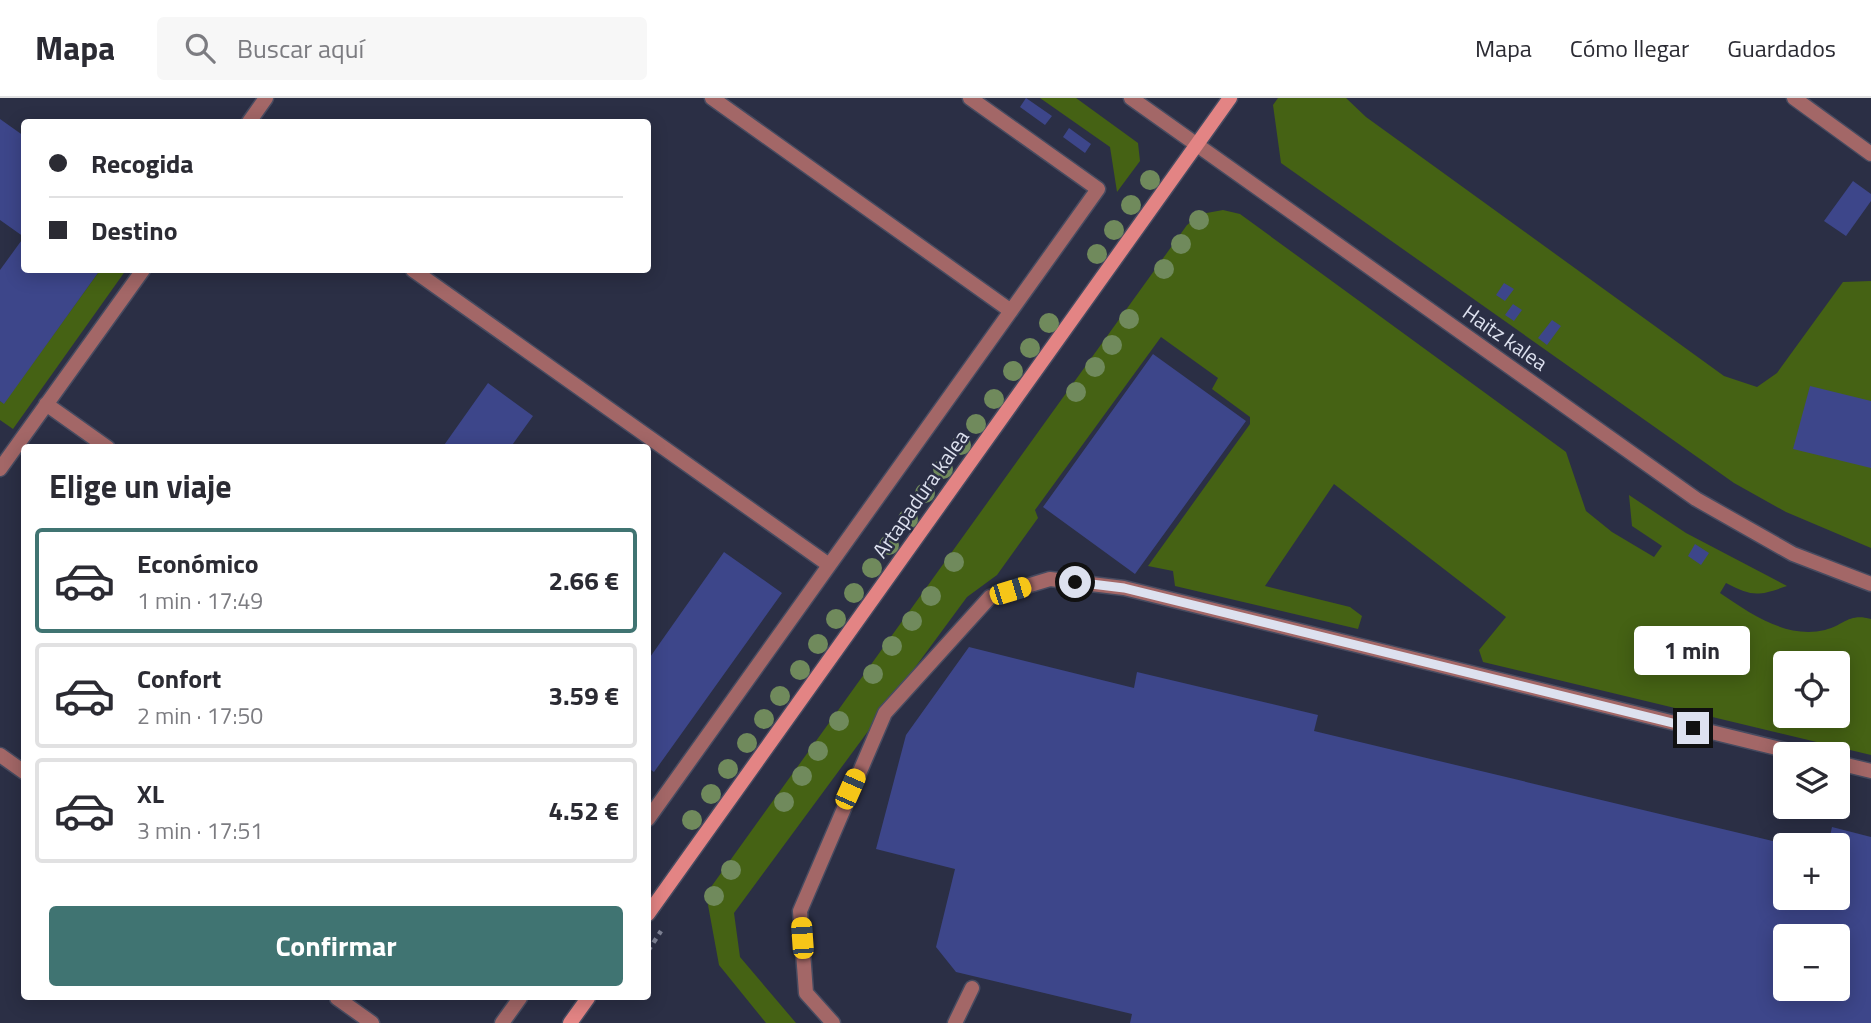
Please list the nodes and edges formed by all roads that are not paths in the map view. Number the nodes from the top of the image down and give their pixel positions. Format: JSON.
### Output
{"nodes":[{"id":1,"x":266,"y":98,"type":"edge"},
{"id":2,"x":712,"y":98,"type":"edge"},
{"id":3,"x":970,"y":98,"type":"edge"},
{"id":4,"x":1131,"y":98,"type":"edge"},
{"id":5,"x":1230,"y":98,"type":"edge"},
{"id":6,"x":1794,"y":98,"type":"edge"},
{"id":7,"x":250,"y":119,"type":"edge"},
{"id":8,"x":1197,"y":146,"type":"junction"},
{"id":9,"x":1871,"y":153,"type":"edge"},
{"id":10,"x":141,"y":273,"type":"edge"},
{"id":11,"x":417,"y":273,"type":"edge"},
{"id":12,"x":1011,"y":311,"type":"junction"},
{"id":13,"x":46,"y":404,"type":"junction"},
{"id":14,"x":102,"y":444,"type":"edge"},
{"id":15,"x":0,"y":469,"type":"edge"},
{"id":16,"x":829,"y":565,"type":"junction"},
{"id":17,"x":1871,"y":584,"type":"edge"},
{"id":18,"x":1773,"y":747,"type":"edge"},
{"id":19,"x":0,"y":755,"type":"edge"},
{"id":20,"x":1850,"y":766,"type":"edge"},
{"id":21,"x":21,"y":770,"type":"edge"},
{"id":22,"x":1871,"y":771,"type":"edge"},
{"id":23,"x":651,"y":815,"type":"edge"},
{"id":24,"x":651,"y":910,"type":"edge"},
{"id":25,"x":972,"y":988,"type":"dead end"},
{"id":26,"x":340,"y":1000,"type":"edge"},
{"id":27,"x":519,"y":1000,"type":"edge"},
{"id":28,"x":587,"y":1000,"type":"edge"},
{"id":29,"x":372,"y":1023,"type":"edge"},
{"id":30,"x":502,"y":1023,"type":"edge"},
{"id":31,"x":570,"y":1023,"type":"edge"},
{"id":32,"x":833,"y":1023,"type":"edge"},
{"id":33,"x":955,"y":1023,"type":"edge"}],
"edges":[{"from":1,"to":7,"type":"street"},
{"from":2,"to":12,"type":"street"},
{"from":3,"to":12,"type":"street"},
{"from":4,"to":8,"type":"street","name":"Haitz kalea"},
{"from":5,"to":8,"type":"street","name":"Artapadura kalea"},
{"from":6,"to":9,"type":"street"},
{"from":8,"to":17,"type":"street","name":"Haitz kalea"},
{"from":8,"to":24,"type":"street","name":"Artapadura kalea"},
{"from":10,"to":13,"type":"street"},
{"from":11,"to":16,"type":"street"},
{"from":12,"to":16,"type":"street"},
{"from":13,"to":14,"type":"street"},
{"from":13,"to":15,"type":"street"},
{"from":16,"to":23,"type":"street"},
{"from":18,"to":32,"type":"street"},
{"from":19,"to":21,"type":"street"},
{"from":20,"to":22,"type":"street"},
{"from":25,"to":33,"type":"street"},
{"from":26,"to":29,"type":"street"},
{"from":27,"to":30,"type":"street"},
{"from":28,"to":31,"type":"street"}]}
